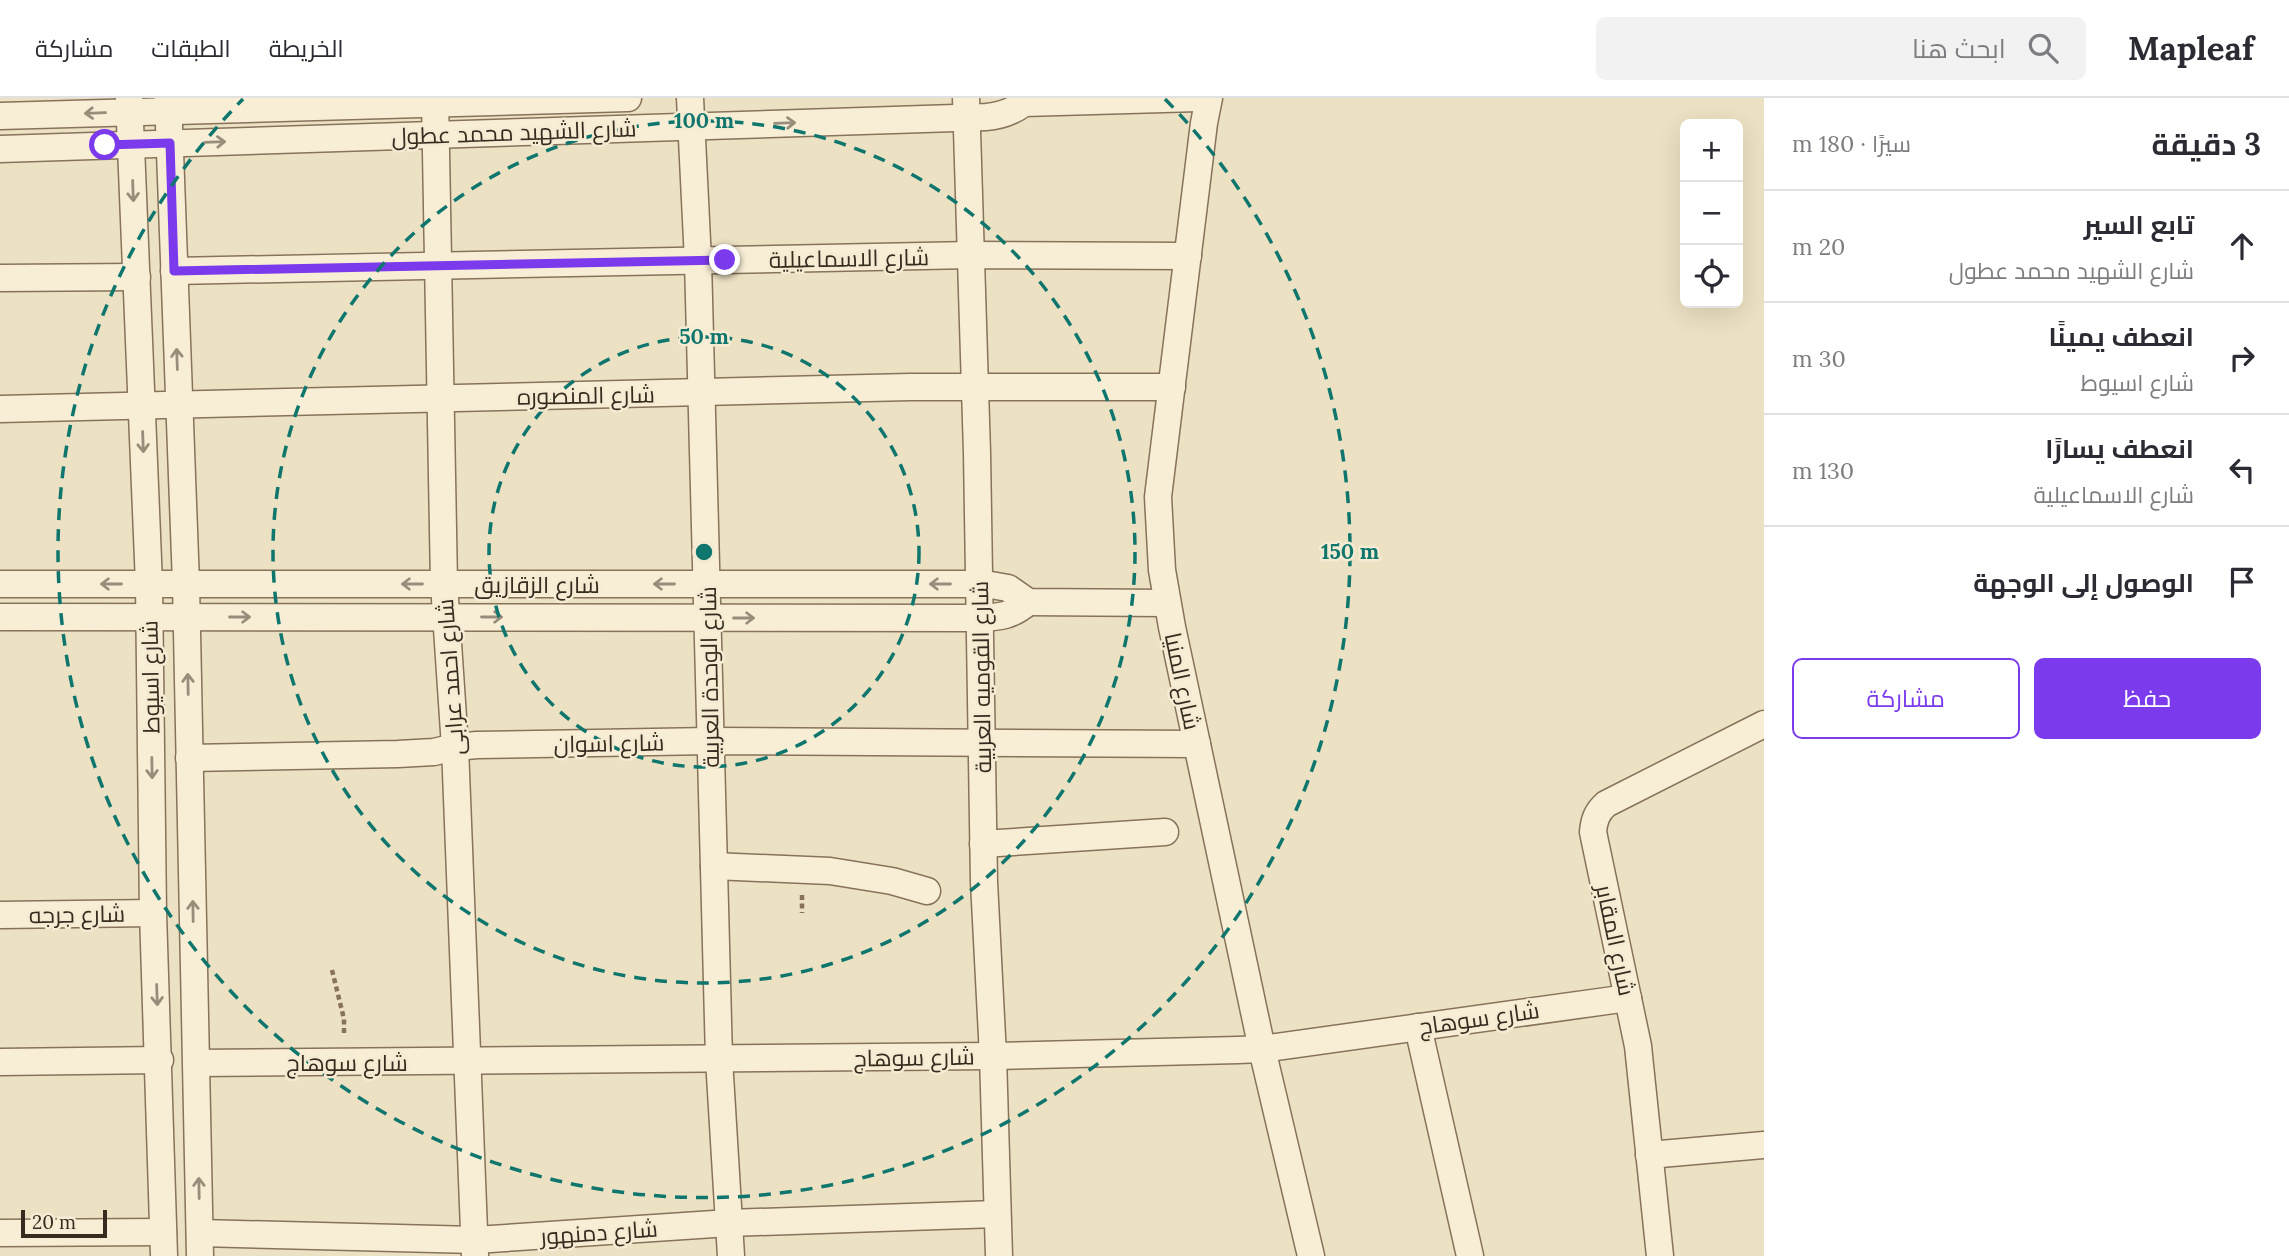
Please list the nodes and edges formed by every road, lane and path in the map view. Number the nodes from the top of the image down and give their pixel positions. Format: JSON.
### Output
{"nodes":[{"id":1,"x":628,"y":98,"type":"edge"},
{"id":2,"x":690,"y":98,"type":"edge"},
{"id":3,"x":1198,"y":98,"type":"edge"},
{"id":4,"x":1209,"y":98,"type":"edge"},
{"id":5,"x":1021,"y":100,"type":"edge"},
{"id":6,"x":435,"y":101,"type":"edge"},
{"id":7,"x":130,"y":105,"type":"edge"},
{"id":8,"x":168,"y":105,"type":"edge"},
{"id":9,"x":966,"y":108,"type":"edge"},
{"id":10,"x":0,"y":116,"type":"edge"},
{"id":11,"x":691,"y":126,"type":"junction"},
{"id":12,"x":436,"y":134,"type":"junction"},
{"id":13,"x":170,"y":143,"type":"junction"},
{"id":14,"x":131,"y":145,"type":"junction"},
{"id":15,"x":0,"y":149,"type":"edge"},
{"id":16,"x":971,"y":255,"type":"junction"},
{"id":17,"x":1188,"y":256,"type":"junction"},
{"id":18,"x":698,"y":261,"type":"junction"},
{"id":19,"x":439,"y":266,"type":"junction"},
{"id":20,"x":174,"y":271,"type":"junction"},
{"id":21,"x":137,"y":277,"type":"junction"},
{"id":22,"x":0,"y":278,"type":"edge"},
{"id":23,"x":975,"y":387,"type":"junction"},
{"id":24,"x":1172,"y":387,"type":"junction"},
{"id":25,"x":701,"y":392,"type":"junction"},
{"id":26,"x":440,"y":398,"type":"junction"},
{"id":27,"x":178,"y":405,"type":"junction"},
{"id":28,"x":142,"y":406,"type":"junction"},
{"id":29,"x":0,"y":409,"type":"edge"},
{"id":30,"x":0,"y":584,"type":"edge"},
{"id":31,"x":149,"y":584,"type":"junction"},
{"id":32,"x":186,"y":584,"type":"junction"},
{"id":33,"x":444,"y":584,"type":"junction"},
{"id":34,"x":707,"y":584,"type":"junction"},
{"id":35,"x":979,"y":584,"type":"junction"},
{"id":36,"x":1028,"y":602,"type":"junction"},
{"id":37,"x":1167,"y":603,"type":"junction"},
{"id":38,"x":0,"y":617,"type":"edge"},
{"id":39,"x":150,"y":617,"type":"junction"},
{"id":40,"x":186,"y":617,"type":"junction"},
{"id":41,"x":446,"y":617,"type":"junction"},
{"id":42,"x":708,"y":618,"type":"junction"},
{"id":43,"x":980,"y":618,"type":"junction"},
{"id":44,"x":1764,"y":724,"type":"edge"},
{"id":45,"x":710,"y":741,"type":"junction"},
{"id":46,"x":982,"y":743,"type":"junction"},
{"id":47,"x":1197,"y":744,"type":"junction"},
{"id":48,"x":455,"y":747,"type":"junction"},
{"id":49,"x":189,"y":758,"type":"junction"},
{"id":50,"x":1165,"y":832,"type":"dead end"},
{"id":51,"x":984,"y":844,"type":"junction"},
{"id":52,"x":714,"y":866,"type":"junction"},
{"id":53,"x":927,"y":891,"type":"dead end"},
{"id":54,"x":153,"y":913,"type":"junction"},
{"id":55,"x":0,"y":915,"type":"edge"},
{"id":56,"x":332,"y":970,"type":"dead end"},
{"id":57,"x":1628,"y":998,"type":"junction"},
{"id":58,"x":1418,"y":1027,"type":"junction"},
{"id":59,"x":1262,"y":1049,"type":"junction"},
{"id":60,"x":993,"y":1056,"type":"junction"},
{"id":61,"x":719,"y":1059,"type":"junction"},
{"id":62,"x":160,"y":1060,"type":"junction"},
{"id":63,"x":468,"y":1061,"type":"junction"},
{"id":64,"x":0,"y":1062,"type":"edge"},
{"id":65,"x":345,"y":1062,"type":"junction"},
{"id":66,"x":197,"y":1063,"type":"junction"},
{"id":67,"x":1764,"y":1145,"type":"edge"},
{"id":68,"x":1649,"y":1155,"type":"junction"},
{"id":69,"x":997,"y":1214,"type":"junction"},
{"id":70,"x":729,"y":1223,"type":"junction"},
{"id":71,"x":0,"y":1233,"type":"edge"},
{"id":72,"x":164,"y":1245,"type":"edge"},
{"id":73,"x":200,"y":1245,"type":"edge"},
{"id":74,"x":475,"y":1248,"type":"edge"},
{"id":75,"x":731,"y":1256,"type":"edge"},
{"id":76,"x":999,"y":1256,"type":"edge"},
{"id":77,"x":1311,"y":1256,"type":"edge"},
{"id":78,"x":1470,"y":1256,"type":"edge"},
{"id":79,"x":1660,"y":1256,"type":"edge"}],
"edges":[{"from":1,"to":6,"type":"street","name":"شارع الشهيد محمد عطول"},
{"from":2,"to":11,"type":"street","name":"شارع الوحدة العربية"},
{"from":3,"to":5,"type":"street","name":"شارع الشهيد محمد عطول"},
{"from":4,"to":17,"type":"street","name":"شارع المنيا"},
{"from":5,"to":9,"type":"street","name":"شارع الشهيد محمد عطول"},
{"from":6,"to":8,"type":"street","name":"شارع الشهيد محمد عطول"},
{"from":6,"to":12,"type":"street","name":"شارع احمد عرابى"},
{"from":7,"to":8,"type":"street","name":"شارع الشهيد محمد عطول"},
{"from":7,"to":10,"type":"street","name":"شارع الشهيد محمد عطول","one_way":true},
{"from":7,"to":14,"type":"street","name":"شارع اسيوط"},
{"from":8,"to":13,"type":"street","name":"شارع اسيوط"},
{"from":11,"to":9,"type":"street","name":"شارع الشهيد محمد عطول","one_way":true},
{"from":9,"to":16,"type":"street","name":"شارع القوميه العربية"},
{"from":11,"to":12,"type":"street","name":"شارع الشهيد محمد عطول"},
{"from":11,"to":18,"type":"street","name":"شارع الوحدة العربية"},
{"from":13,"to":12,"type":"street","name":"شارع الشهيد محمد عطول","one_way":true},
{"from":12,"to":19,"type":"street","name":"شارع احمد عرابى"},
{"from":13,"to":14,"type":"street","name":"شارع الشهيد محمد عطول"},
{"from":13,"to":20,"type":"street","name":"شارع اسيوط"},
{"from":14,"to":15,"type":"street","name":"شارع الشهيد محمد عطول"},
{"from":14,"to":21,"type":"street","name":"شارع اسيوط","one_way":true},
{"from":16,"to":17,"type":"street","name":"شارع الاسماعيلية"},
{"from":16,"to":18,"type":"street","name":"شارع الاسماعيلية"},
{"from":16,"to":23,"type":"street","name":"شارع القوميه العربية"},
{"from":17,"to":24,"type":"street","name":"شارع المنيا"},
{"from":18,"to":19,"type":"street","name":"شارع الاسماعيلية"},
{"from":18,"to":25,"type":"street","name":"شارع الوحدة العربية"},
{"from":19,"to":20,"type":"street","name":"شارع الاسماعيلية"},
{"from":19,"to":26,"type":"street","name":"شارع احمد عرابى"},
{"from":27,"to":20,"type":"street","name":"شارع اسيوط","one_way":true},
{"from":21,"to":22,"type":"street"},
{"from":21,"to":28,"type":"street","name":"شارع اسيوط"},
{"from":23,"to":24,"type":"street","name":"شارع المنصوره"},
{"from":23,"to":25,"type":"street","name":"شارع المنصوره"},
{"from":23,"to":35,"type":"street","name":"شارع القوميه العربية"},
{"from":24,"to":37,"type":"street","name":"شارع المنيا"},
{"from":25,"to":26,"type":"street","name":"شارع المنصوره"},
{"from":25,"to":34,"type":"street","name":"شارع الوحدة العربية"},
{"from":26,"to":27,"type":"street","name":"شارع المنصوره"},
{"from":26,"to":33,"type":"street","name":"شارع احمد عرابى"},
{"from":27,"to":28,"type":"street","name":"شارع المنصوره"},
{"from":27,"to":32,"type":"street","name":"شارع اسيوط"},
{"from":28,"to":29,"type":"street","name":"شارع المنصوره"},
{"from":28,"to":31,"type":"street","name":"شارع اسيوط","one_way":true},
{"from":31,"to":30,"type":"street","name":"شارع الزقازيق","one_way":true},
{"from":31,"to":32,"type":"street","name":"شارع الزقازيق"},
{"from":31,"to":39,"type":"street","name":"شارع اسيوط"},
{"from":33,"to":32,"type":"street","name":"شارع الزقازيق","one_way":true},
{"from":32,"to":40,"type":"street","name":"شارع اسيوط"},
{"from":34,"to":33,"type":"street","name":"شارع الزقازيق","one_way":true},
{"from":33,"to":41,"type":"street","name":"شارع احمد عرابى"},
{"from":35,"to":34,"type":"street","name":"شارع الزقازيق","one_way":true},
{"from":34,"to":42,"type":"street","name":"شارع الوحدة العربية"},
{"from":35,"to":36,"type":"street","name":"شارع الزقازيق"},
{"from":35,"to":43,"type":"street","name":"شارع القوميه العربية"},
{"from":36,"to":37,"type":"street","name":"شارع الزقازيق"},
{"from":36,"to":43,"type":"street","name":"شارع الزقازيق"},
{"from":37,"to":47,"type":"street","name":"شارع المنيا"},
{"from":38,"to":39,"type":"street","name":"شارع الزقازيق"},
{"from":39,"to":40,"type":"street","name":"شارع الزقازيق"},
{"from":39,"to":54,"type":"street","name":"شارع اسيوط","one_way":true},
{"from":40,"to":41,"type":"street","name":"شارع الزقازيق","one_way":true},
{"from":49,"to":40,"type":"street","name":"شارع اسيوط","one_way":true},
{"from":41,"to":42,"type":"street","name":"شارع الزقازيق","one_way":true},
{"from":41,"to":48,"type":"street","name":"شارع احمد عرابى"},
{"from":42,"to":43,"type":"street","name":"شارع الزقازيق","one_way":true},
{"from":42,"to":45,"type":"street","name":"شارع الوحدة العربية"},
{"from":43,"to":46,"type":"street","name":"شارع القوميه العربية"},
{"from":44,"to":57,"type":"street","name":"شارع المقابر"},
{"from":45,"to":46,"type":"street","name":"شارع اسوان"},
{"from":45,"to":48,"type":"street","name":"شارع اسوان"},
{"from":45,"to":52,"type":"street","name":"شارع الوحدة العربية"},
{"from":46,"to":47,"type":"street","name":"شارع اسوان"},
{"from":46,"to":51,"type":"street","name":"شارع القوميه العربية"},
{"from":47,"to":59,"type":"street","name":"شارع المنيا"},
{"from":48,"to":49,"type":"street","name":"شارع اسوان"},
{"from":48,"to":63,"type":"street","name":"شارع احمد عرابى"},
{"from":66,"to":49,"type":"street","name":"شارع اسيوط","one_way":true},
{"from":50,"to":51,"type":"street"},
{"from":51,"to":60,"type":"street","name":"شارع القوميه العربية"},
{"from":52,"to":53,"type":"street"},
{"from":52,"to":61,"type":"street","name":"شارع الوحدة العربية"},
{"from":54,"to":55,"type":"street","name":"شارع جرجه"},
{"from":54,"to":62,"type":"street","name":"شارع اسيوط","one_way":true},
{"from":56,"to":65,"type":"path"},
{"from":57,"to":58,"type":"street","name":"شارع سوهاج"},
{"from":57,"to":68,"type":"street","name":"شارع المقابر"},
{"from":58,"to":59,"type":"street","name":"شارع سوهاج"},
{"from":58,"to":78,"type":"street"},
{"from":59,"to":60,"type":"street","name":"شارع سوهاج"},
{"from":59,"to":77,"type":"street","name":"شارع المنيا"},
{"from":60,"to":61,"type":"street","name":"شارع سوهاج"},
{"from":60,"to":69,"type":"street","name":"شارع القوميه العربية"},
{"from":61,"to":63,"type":"street","name":"شارع سوهاج"},
{"from":61,"to":70,"type":"street","name":"شارع الوحدة العربية"},
{"from":62,"to":64,"type":"street"},
{"from":62,"to":72,"type":"street","name":"شارع اسيوط"},
{"from":63,"to":65,"type":"street","name":"شارع سوهاج"},
{"from":63,"to":74,"type":"street","name":"شارع احمد عرابى"},
{"from":65,"to":66,"type":"street","name":"شارع سوهاج"},
{"from":73,"to":66,"type":"street","name":"شارع اسيوط","one_way":true},
{"from":67,"to":68,"type":"street"},
{"from":68,"to":79,"type":"street","name":"شارع المقابر"},
{"from":69,"to":70,"type":"street","name":"شارع دمنهور"},
{"from":69,"to":76,"type":"street","name":"شارع القوميه العربية"},
{"from":70,"to":74,"type":"street","name":"شارع دمنهور"},
{"from":70,"to":75,"type":"street","name":"شارع الوحدة العربية"},
{"from":71,"to":72,"type":"street"},
{"from":72,"to":73,"type":"street","name":"شارع دمنهور"},
{"from":73,"to":74,"type":"street","name":"شارع دمنهور"}]}
